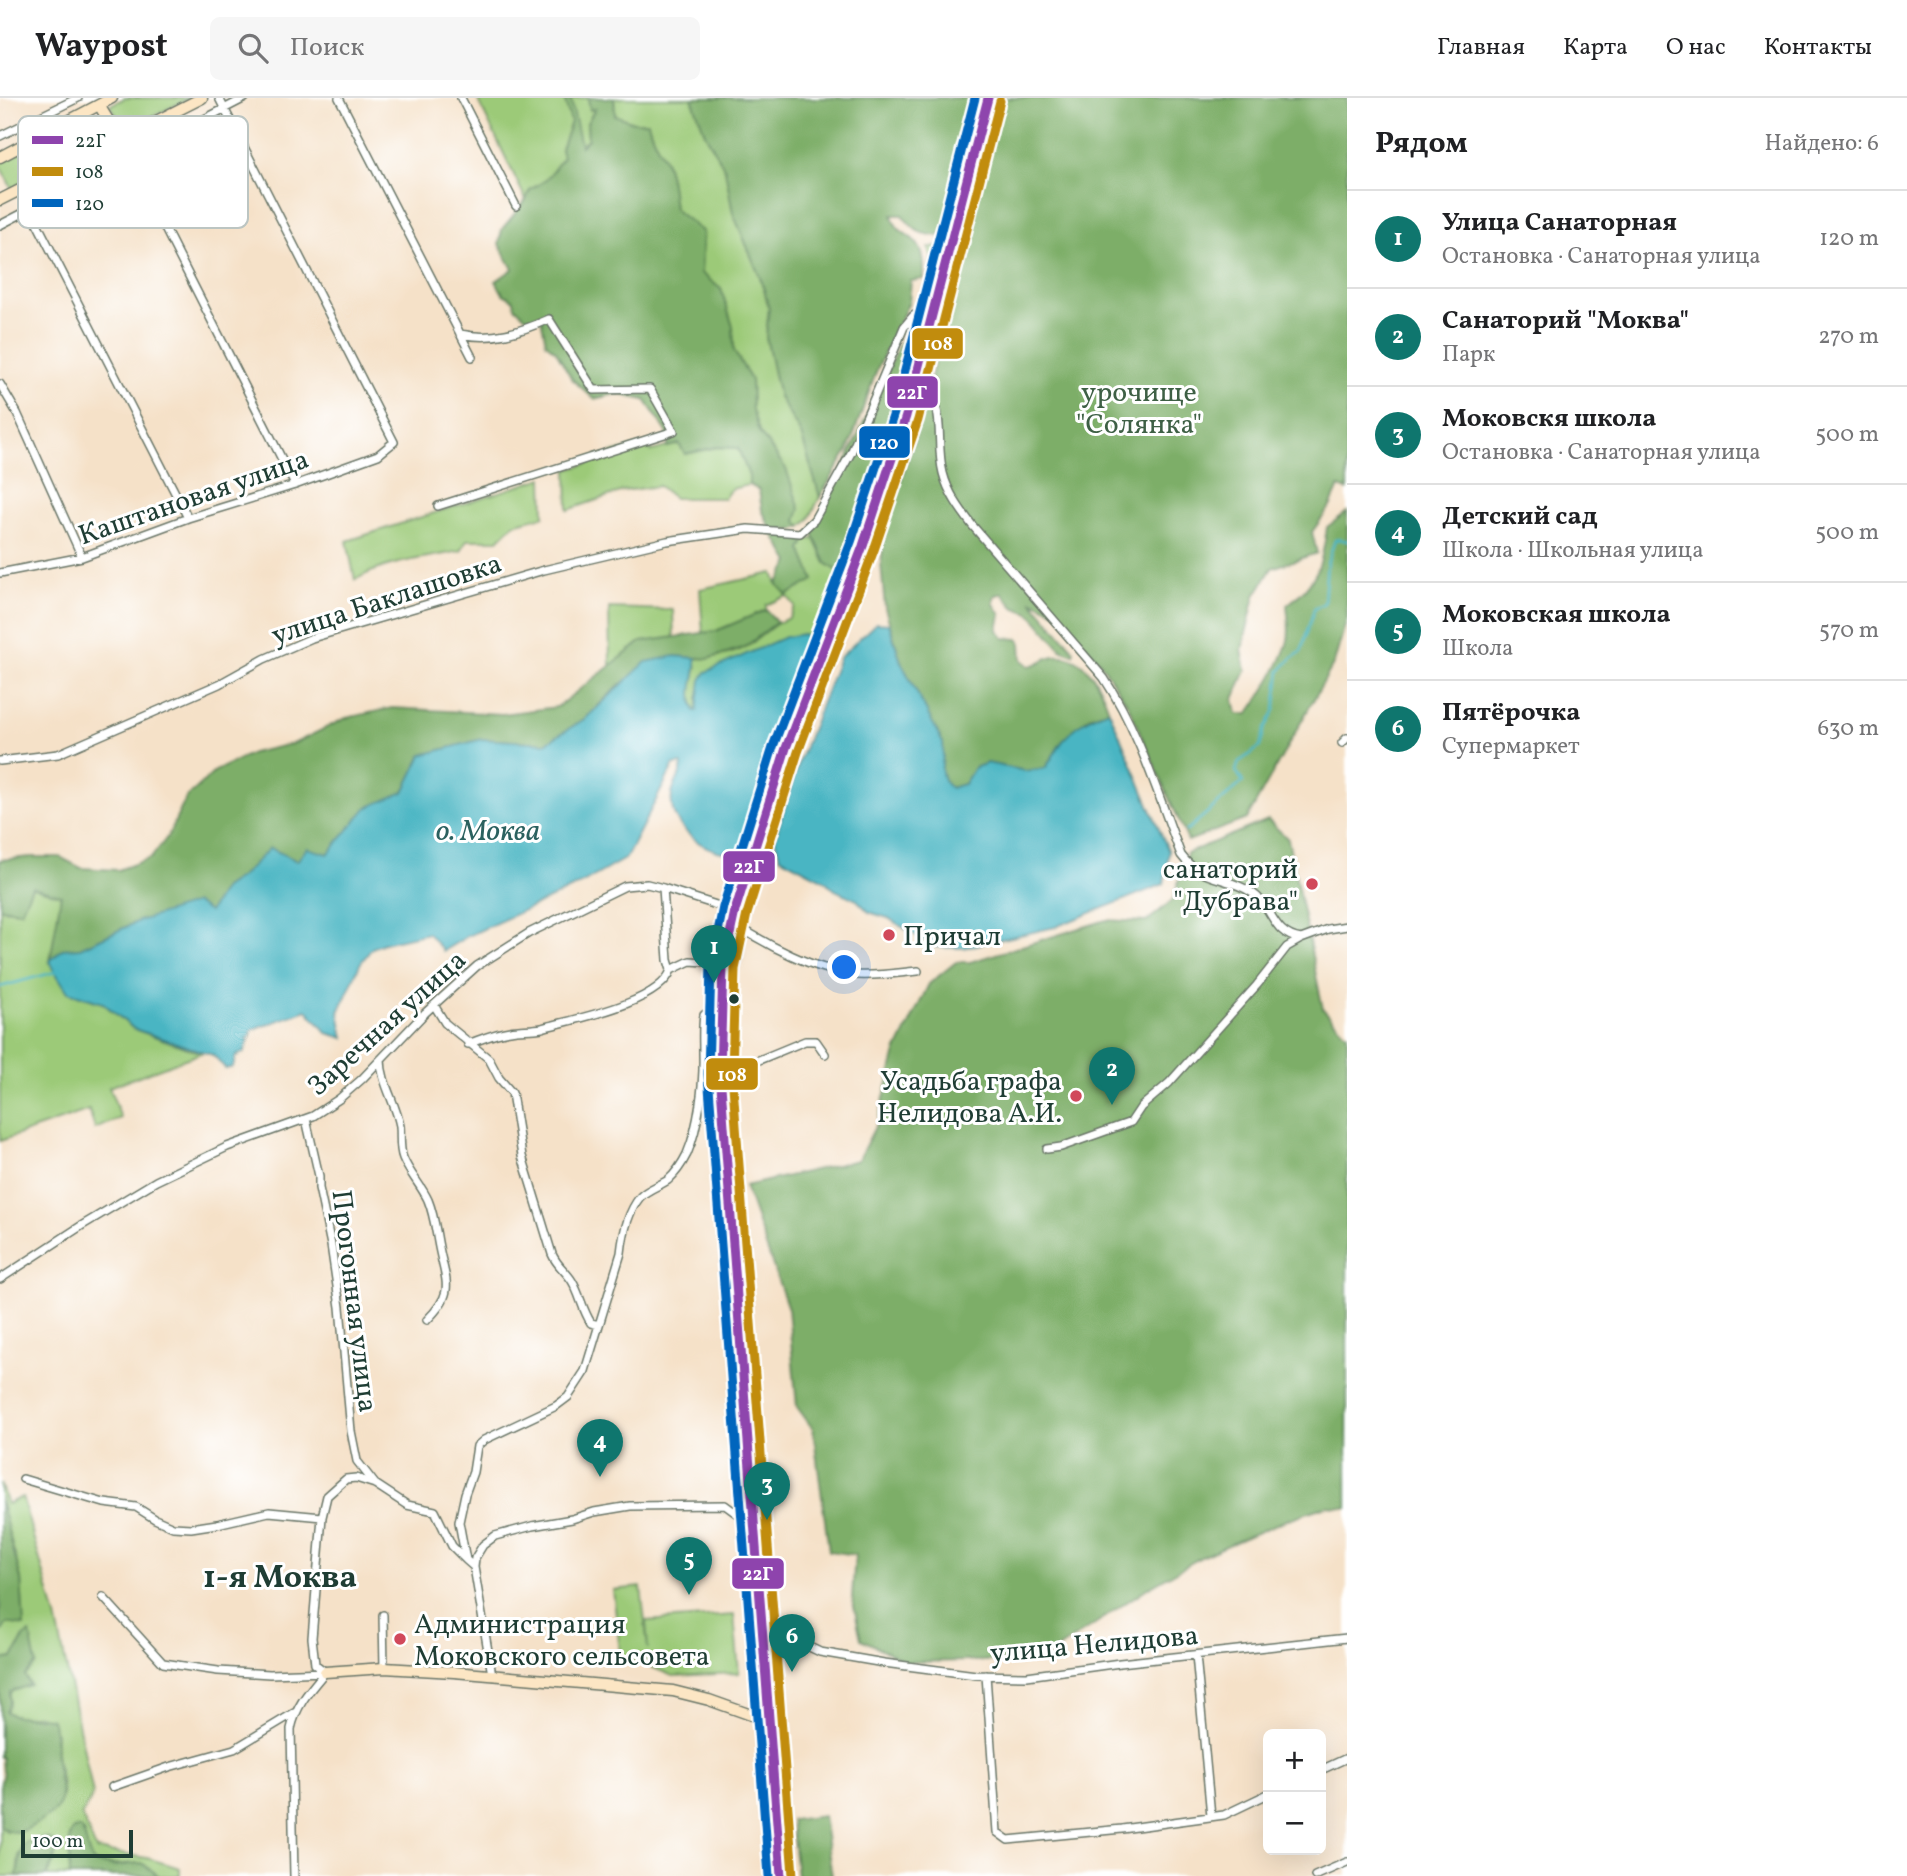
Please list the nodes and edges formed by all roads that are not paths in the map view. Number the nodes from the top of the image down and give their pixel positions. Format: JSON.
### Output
{"nodes":[{"id":1,"x":78,"y":98,"type":"edge"},
{"id":2,"x":112,"y":98,"type":"edge"},
{"id":3,"x":202,"y":98,"type":"edge"},
{"id":4,"x":219,"y":98,"type":"edge"},
{"id":5,"x":245,"y":98,"type":"edge"},
{"id":6,"x":339,"y":98,"type":"edge"},
{"id":7,"x":461,"y":98,"type":"edge"},
{"id":8,"x":988,"y":98,"type":"edge"},
{"id":9,"x":96,"y":102,"type":"edge"},
{"id":10,"x":224,"y":110,"type":"junction"},
{"id":11,"x":41,"y":116,"type":"edge"},
{"id":12,"x":71,"y":116,"type":"edge"},
{"id":13,"x":165,"y":116,"type":"edge"},
{"id":14,"x":212,"y":116,"type":"edge"},
{"id":15,"x":227,"y":116,"type":"edge"},
{"id":16,"x":18,"y":127,"type":"edge"},
{"id":17,"x":0,"y":136,"type":"edge"},
{"id":18,"x":18,"y":146,"type":"edge"},
{"id":19,"x":0,"y":156,"type":"edge"},
{"id":20,"x":248,"y":157,"type":"edge"},
{"id":21,"x":18,"y":191,"type":"edge"},
{"id":22,"x":0,"y":200,"type":"edge"},
{"id":23,"x":516,"y":206,"type":"dead end"},
{"id":24,"x":18,"y":215,"type":"edge"},
{"id":25,"x":0,"y":225,"type":"edge"},
{"id":26,"x":40,"y":228,"type":"edge"},
{"id":27,"x":164,"y":228,"type":"edge"},
{"id":28,"x":935,"y":304,"type":"junction"},
{"id":29,"x":460,"y":334,"type":"junction"},
{"id":30,"x":471,"y":357,"type":"dead end"},
{"id":31,"x":916,"y":378,"type":"junction"},
{"id":32,"x":0,"y":384,"type":"edge"},
{"id":33,"x":295,"y":485,"type":"junction"},
{"id":34,"x":438,"y":506,"type":"dead end"},
{"id":35,"x":188,"y":518,"type":"junction"},
{"id":36,"x":82,"y":557,"type":"junction"},
{"id":37,"x":0,"y":573,"type":"edge"},
{"id":38,"x":0,"y":761,"type":"edge"},
{"id":39,"x":663,"y":888,"type":"junction"},
{"id":40,"x":733,"y":916,"type":"junction"},
{"id":41,"x":1347,"y":926,"type":"edge"},
{"id":42,"x":1301,"y":939,"type":"junction"},
{"id":43,"x":727,"y":946,"type":"junction"},
{"id":44,"x":671,"y":970,"type":"junction"},
{"id":45,"x":918,"y":971,"type":"dead end"},
{"id":46,"x":721,"y":1000,"type":"junction"},
{"id":47,"x":434,"y":1005,"type":"junction"},
{"id":48,"x":468,"y":1044,"type":"junction"},
{"id":49,"x":825,"y":1054,"type":"dead end"},
{"id":50,"x":381,"y":1059,"type":"junction"},
{"id":51,"x":720,"y":1068,"type":"junction"},
{"id":52,"x":306,"y":1119,"type":"junction"},
{"id":53,"x":1047,"y":1149,"type":"dead end"},
{"id":54,"x":0,"y":1279,"type":"edge"},
{"id":55,"x":427,"y":1320,"type":"dead end"},
{"id":56,"x":599,"y":1325,"type":"junction"},
{"id":57,"x":23,"y":1479,"type":"dead end"},
{"id":58,"x":375,"y":1484,"type":"junction"},
{"id":59,"x":322,"y":1517,"type":"junction"},
{"id":60,"x":755,"y":1522,"type":"junction"},
{"id":61,"x":466,"y":1560,"type":"junction"},
{"id":62,"x":474,"y":1567,"type":"junction"},
{"id":63,"x":103,"y":1597,"type":"dead end"},
{"id":64,"x":383,"y":1615,"type":"dead end"},
{"id":65,"x":1347,"y":1639,"type":"edge"},
{"id":66,"x":763,"y":1641,"type":"junction"},
{"id":67,"x":1196,"y":1655,"type":"junction"},
{"id":68,"x":384,"y":1668,"type":"junction"},
{"id":69,"x":325,"y":1672,"type":"junction"},
{"id":70,"x":492,"y":1675,"type":"junction"},
{"id":71,"x":986,"y":1675,"type":"junction"},
{"id":72,"x":294,"y":1713,"type":"junction"},
{"id":73,"x":768,"y":1721,"type":"junction"},
{"id":74,"x":1347,"y":1758,"type":"edge"},
{"id":75,"x":1326,"y":1768,"type":"edge"},
{"id":76,"x":112,"y":1787,"type":"dead end"},
{"id":77,"x":1263,"y":1796,"type":"edge"},
{"id":78,"x":1211,"y":1815,"type":"junction"},
{"id":79,"x":1347,"y":1862,"type":"edge"},
{"id":80,"x":294,"y":1876,"type":"edge"},
{"id":81,"x":781,"y":1876,"type":"edge"},
{"id":82,"x":1315,"y":1876,"type":"edge"}],
"edges":[{"from":1,"to":11,"type":"street"},
{"from":2,"to":9,"type":"street"},
{"from":3,"to":13,"type":"street"},
{"from":4,"to":10,"type":"street"},
{"from":5,"to":10,"type":"street"},
{"from":6,"to":29,"type":"street"},
{"from":7,"to":23,"type":"street"},
{"from":8,"to":28,"type":"main road"},
{"from":9,"to":12,"type":"street"},
{"from":10,"to":14,"type":"street"},
{"from":10,"to":15,"type":"street","name":"Каштановая улица"},
{"from":16,"to":17,"type":"street"},
{"from":18,"to":19,"type":"street"},
{"from":20,"to":33,"type":"street","name":"Каштановая улица"},
{"from":21,"to":22,"type":"street"},
{"from":24,"to":25,"type":"street"},
{"from":26,"to":35,"type":"street"},
{"from":27,"to":33,"type":"street"},
{"from":28,"to":31,"type":"main road"},
{"from":28,"to":38,"type":"street","name":"улица Баклашовка"},
{"from":29,"to":30,"type":"street"},
{"from":29,"to":34,"type":"street"},
{"from":31,"to":40,"type":"main road"},
{"from":31,"to":42,"type":"street"},
{"from":32,"to":36,"type":"street"},
{"from":33,"to":35,"type":"street","name":"Каштановая улица"},
{"from":35,"to":36,"type":"street","name":"Каштановая улица"},
{"from":36,"to":37,"type":"street","name":"Каштановая улица"},
{"from":39,"to":40,"type":"street","name":"Заречная улица"},
{"from":39,"to":44,"type":"street"},
{"from":39,"to":47,"type":"street","name":"Заречная улица"},
{"from":40,"to":43,"type":"main road"},
{"from":40,"to":45,"type":"street","name":"Заречная улица"},
{"from":41,"to":42,"type":"street"},
{"from":42,"to":53,"type":"street"},
{"from":43,"to":44,"type":"street"},
{"from":43,"to":46,"type":"main road"},
{"from":44,"to":48,"type":"street"},
{"from":46,"to":51,"type":"main road"},
{"from":46,"to":56,"type":"street"},
{"from":47,"to":48,"type":"street"},
{"from":47,"to":50,"type":"street","name":"Заречная улица"},
{"from":48,"to":56,"type":"street"},
{"from":49,"to":51,"type":"street"},
{"from":50,"to":52,"type":"street","name":"Заречная улица"},
{"from":50,"to":55,"type":"street"},
{"from":51,"to":60,"type":"main road"},
{"from":52,"to":54,"type":"street","name":"Заречная улица"},
{"from":52,"to":58,"type":"street","name":"Прогонная улица"},
{"from":56,"to":61,"type":"street"},
{"from":57,"to":59,"type":"street"},
{"from":58,"to":59,"type":"street"},
{"from":58,"to":61,"type":"street"},
{"from":59,"to":69,"type":"street"},
{"from":60,"to":62,"type":"street"},
{"from":60,"to":66,"type":"main road"},
{"from":61,"to":62,"type":"street"},
{"from":62,"to":70,"type":"street"},
{"from":63,"to":69,"type":"street"},
{"from":64,"to":68,"type":"street"},
{"from":65,"to":67,"type":"street","name":"улица Нелидова"},
{"from":66,"to":71,"type":"street","name":"улица Нелидова"},
{"from":66,"to":73,"type":"main road"},
{"from":67,"to":71,"type":"street","name":"улица Нелидова"},
{"from":67,"to":78,"type":"street"},
{"from":68,"to":69,"type":"street"},
{"from":68,"to":70,"type":"street"},
{"from":69,"to":72,"type":"street"},
{"from":70,"to":73,"type":"street"},
{"from":71,"to":78,"type":"street"},
{"from":72,"to":76,"type":"street"},
{"from":72,"to":80,"type":"street"},
{"from":73,"to":81,"type":"main road"},
{"from":74,"to":75,"type":"street"},
{"from":77,"to":78,"type":"street"},
{"from":79,"to":82,"type":"street"}]}
